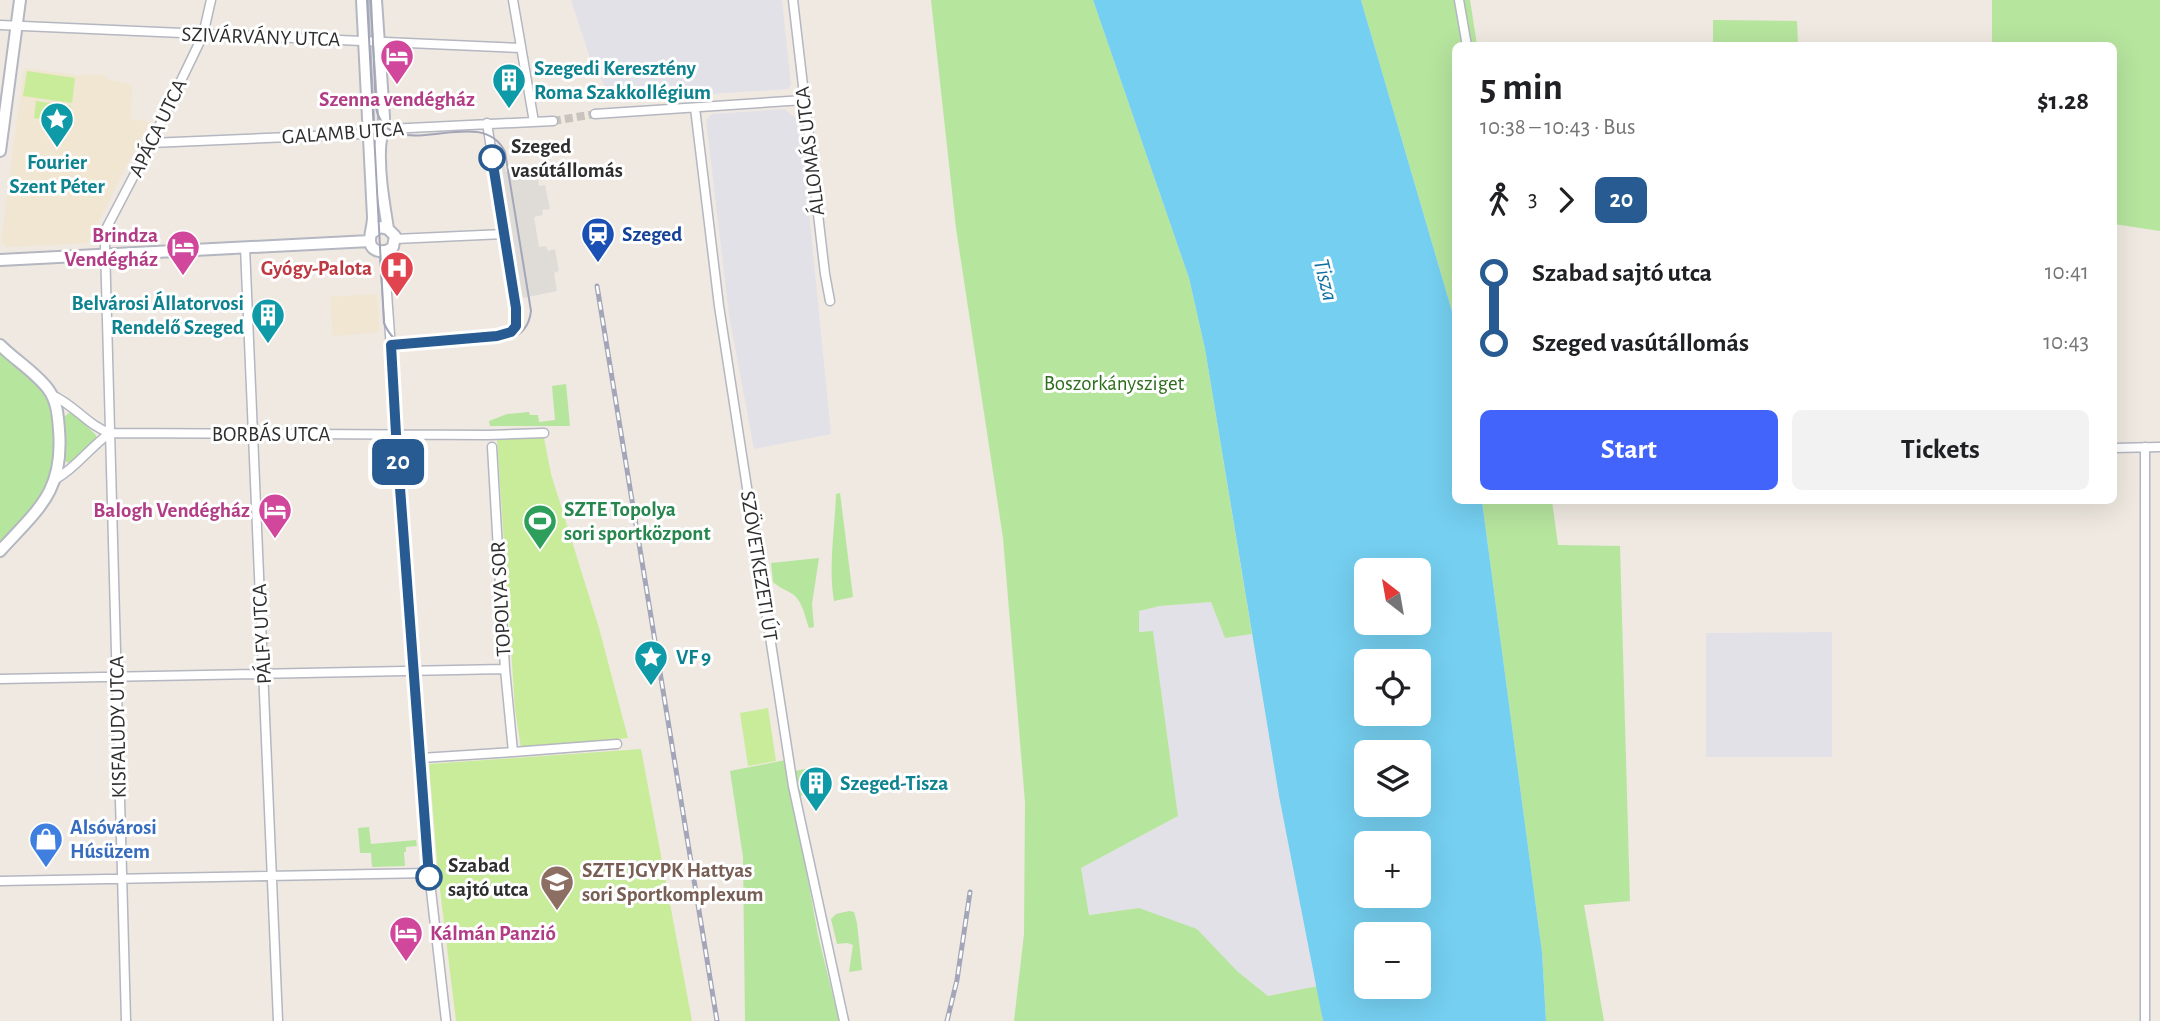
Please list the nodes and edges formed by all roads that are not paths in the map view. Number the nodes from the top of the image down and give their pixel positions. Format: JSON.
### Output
{"nodes":[{"id":1,"x":20,"y":0,"type":"edge"},
{"id":2,"x":211,"y":0,"type":"edge"},
{"id":3,"x":362,"y":0,"type":"edge"},
{"id":4,"x":376,"y":0,"type":"edge"},
{"id":5,"x":513,"y":0,"type":"edge"},
{"id":6,"x":793,"y":0,"type":"edge"},
{"id":7,"x":1460,"y":0,"type":"edge"},
{"id":8,"x":0,"y":26,"type":"edge"},
{"id":9,"x":16,"y":26,"type":"junction"},
{"id":10,"x":203,"y":35,"type":"junction"},
{"id":11,"x":365,"y":41,"type":"junction"},
{"id":12,"x":379,"y":42,"type":"junction"},
{"id":13,"x":1466,"y":42,"type":"edge"},
{"id":14,"x":521,"y":48,"type":"junction"},
{"id":15,"x":804,"y":100,"type":"junction"},
{"id":16,"x":695,"y":107,"type":"junction"},
{"id":17,"x":595,"y":114,"type":"tunnel mouth"},
{"id":18,"x":553,"y":121,"type":"tunnel mouth"},
{"id":19,"x":534,"y":122,"type":"junction"},
{"id":20,"x":487,"y":123,"type":"junction"},
{"id":21,"x":384,"y":129,"type":"junction"},
{"id":22,"x":369,"y":133,"type":"junction"},
{"id":23,"x":152,"y":143,"type":"junction"},
{"id":24,"x":0,"y":151,"type":"edge"},
{"id":25,"x":388,"y":229,"type":"junction"},
{"id":26,"x":504,"y":234,"type":"junction"},
{"id":27,"x":371,"y":237,"type":"junction"},
{"id":28,"x":395,"y":239,"type":"junction"},
{"id":29,"x":245,"y":247,"type":"junction"},
{"id":30,"x":384,"y":252,"type":"junction"},
{"id":31,"x":106,"y":254,"type":"junction"},
{"id":32,"x":0,"y":260,"type":"edge"},
{"id":33,"x":830,"y":301,"type":"dead end"},
{"id":34,"x":0,"y":345,"type":"edge"},
{"id":35,"x":391,"y":345,"type":"junction"},
{"id":36,"x":52,"y":396,"type":"junction"},
{"id":37,"x":110,"y":433,"type":"junction"},
{"id":38,"x":253,"y":433,"type":"junction"},
{"id":39,"x":544,"y":433,"type":"dead end"},
{"id":40,"x":396,"y":434,"type":"junction"},
{"id":41,"x":492,"y":447,"type":"dead end"},
{"id":42,"x":2117,"y":447,"type":"edge"},
{"id":43,"x":2145,"y":447,"type":"junction"},
{"id":44,"x":2160,"y":447,"type":"edge"},
{"id":45,"x":56,"y":479,"type":"junction"},
{"id":46,"x":0,"y":551,"type":"edge"},
{"id":47,"x":505,"y":669,"type":"junction"},
{"id":48,"x":413,"y":670,"type":"junction"},
{"id":49,"x":264,"y":674,"type":"junction"},
{"id":50,"x":117,"y":676,"type":"junction"},
{"id":51,"x":0,"y":678,"type":"edge"},
{"id":52,"x":617,"y":744,"type":"dead end"},
{"id":53,"x":513,"y":752,"type":"junction"},
{"id":54,"x":421,"y":758,"type":"junction"},
{"id":55,"x":429,"y":873,"type":"junction"},
{"id":56,"x":272,"y":877,"type":"junction"},
{"id":57,"x":121,"y":880,"type":"junction"},
{"id":58,"x":0,"y":881,"type":"edge"},
{"id":59,"x":126,"y":1021,"type":"edge"},
{"id":60,"x":278,"y":1021,"type":"edge"},
{"id":61,"x":446,"y":1021,"type":"edge"},
{"id":62,"x":844,"y":1021,"type":"edge"},
{"id":63,"x":2146,"y":1021,"type":"edge"}],
"edges":[{"from":1,"to":9,"type":"street"},
{"from":2,"to":10,"type":"street","name":"APÁCA UTCA"},
{"from":3,"to":11,"type":"street"},
{"from":4,"to":12,"type":"street"},
{"from":5,"to":14,"type":"street"},
{"from":6,"to":15,"type":"street","name":"ÁLLOMÁS UTCA"},
{"from":7,"to":13,"type":"street"},
{"from":8,"to":9,"type":"street","name":"SZIVÁRVÁNY UTCA"},
{"from":9,"to":10,"type":"street","name":"SZIVÁRVÁNY UTCA"},
{"from":9,"to":24,"type":"street"},
{"from":10,"to":11,"type":"street","name":"SZIVÁRVÁNY UTCA"},
{"from":10,"to":23,"type":"street","name":"APÁCA UTCA"},
{"from":11,"to":12,"type":"street","name":"SZIVÁRVÁNY UTCA"},
{"from":11,"to":22,"type":"street"},
{"from":12,"to":14,"type":"street","name":"SZIVÁRVÁNY UTCA"},
{"from":12,"to":21,"type":"street"},
{"from":14,"to":19,"type":"street"},
{"from":15,"to":16,"type":"street"},
{"from":15,"to":33,"type":"street","name":"ÁLLOMÁS UTCA"},
{"from":16,"to":17,"type":"street"},
{"from":16,"to":62,"type":"street","name":"SZÖVETKEZETI ÚT"},
{"from":18,"to":19,"type":"street","name":"GALAMB UTCA"},
{"from":19,"to":20,"type":"street","name":"GALAMB UTCA"},
{"from":20,"to":21,"type":"street","name":"GALAMB UTCA"},
{"from":20,"to":26,"type":"street"},
{"from":21,"to":22,"type":"street","name":"GALAMB UTCA"},
{"from":21,"to":25,"type":"street"},
{"from":22,"to":23,"type":"street","name":"GALAMB UTCA"},
{"from":22,"to":27,"type":"street"},
{"from":23,"to":31,"type":"street","name":"APÁCA UTCA"},
{"from":25,"to":27,"type":"street"},
{"from":25,"to":28,"type":"street"},
{"from":26,"to":28,"type":"street"},
{"from":26,"to":35,"type":"street"},
{"from":27,"to":29,"type":"street"},
{"from":27,"to":30,"type":"street"},
{"from":28,"to":30,"type":"street"},
{"from":29,"to":31,"type":"street"},
{"from":29,"to":38,"type":"street","name":"PÁLFY UTCA"},
{"from":30,"to":35,"type":"street"},
{"from":31,"to":32,"type":"street"},
{"from":31,"to":37,"type":"street","name":"APÁCA UTCA"},
{"from":34,"to":36,"type":"street"},
{"from":35,"to":40,"type":"street"},
{"from":36,"to":37,"type":"street"},
{"from":36,"to":45,"type":"street"},
{"from":37,"to":38,"type":"street","name":"BORBÁS UTCA"},
{"from":37,"to":45,"type":"street"},
{"from":37,"to":50,"type":"street","name":"KISFALUDY UTCA"},
{"from":38,"to":40,"type":"street","name":"BORBÁS UTCA"},
{"from":38,"to":49,"type":"street","name":"PÁLFY UTCA"},
{"from":39,"to":40,"type":"street","name":"BORBÁS UTCA"},
{"from":40,"to":48,"type":"street"},
{"from":41,"to":47,"type":"street","name":"TOPOLYA SOR"},
{"from":42,"to":43,"type":"street"},
{"from":43,"to":44,"type":"street"},
{"from":43,"to":63,"type":"street"},
{"from":45,"to":46,"type":"street"},
{"from":47,"to":48,"type":"street"},
{"from":47,"to":53,"type":"street","name":"TOPOLYA SOR"},
{"from":48,"to":49,"type":"street"},
{"from":48,"to":54,"type":"street"},
{"from":49,"to":50,"type":"street"},
{"from":49,"to":56,"type":"street","name":"PÁLFY UTCA"},
{"from":50,"to":51,"type":"street"},
{"from":50,"to":57,"type":"street","name":"KISFALUDY UTCA"},
{"from":52,"to":53,"type":"street"},
{"from":53,"to":54,"type":"street"},
{"from":54,"to":55,"type":"street"},
{"from":55,"to":56,"type":"street"},
{"from":55,"to":61,"type":"street"},
{"from":56,"to":57,"type":"street"},
{"from":56,"to":60,"type":"street","name":"PÁLFY UTCA"},
{"from":57,"to":58,"type":"street"},
{"from":57,"to":59,"type":"street","name":"KISFALUDY UTCA"}]}
